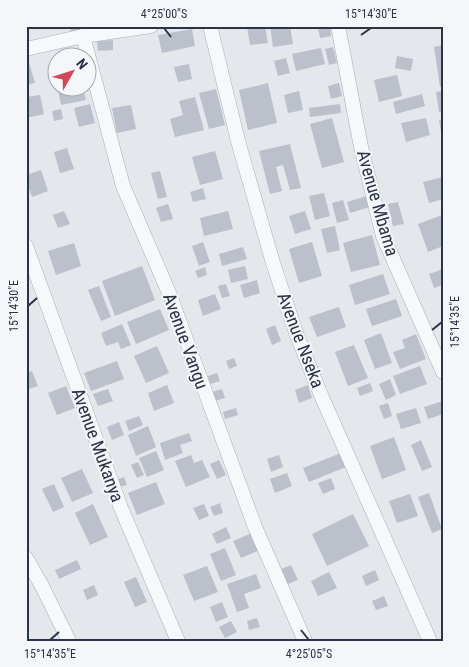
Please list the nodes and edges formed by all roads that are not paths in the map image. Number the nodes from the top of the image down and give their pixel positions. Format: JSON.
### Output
{"nodes":[{"id":1,"x":151,"y":26,"type":"edge"},
{"id":2,"x":210,"y":26,"type":"edge"},
{"id":3,"x":338,"y":26,"type":"edge"},
{"id":4,"x":83,"y":36,"type":"junction"},
{"id":5,"x":26,"y":49,"type":"edge"},
{"id":6,"x":26,"y":246,"type":"edge"},
{"id":7,"x":443,"y":372,"type":"edge"},
{"id":8,"x":26,"y":558,"type":"edge"},
{"id":9,"x":69,"y":641,"type":"edge"},
{"id":10,"x":178,"y":641,"type":"edge"},
{"id":11,"x":305,"y":641,"type":"edge"},
{"id":12,"x":430,"y":641,"type":"edge"}],
"edges":[{"from":1,"to":4,"type":"street"},
{"from":2,"to":12,"type":"street","name":"Avenue Nseka"},
{"from":3,"to":7,"type":"street","name":"Avenue Mbama"},
{"from":4,"to":5,"type":"street"},
{"from":4,"to":11,"type":"street","name":"Avenue Vangu"},
{"from":6,"to":10,"type":"street","name":"Avenue Mukanya"},
{"from":8,"to":9,"type":"street"}]}
